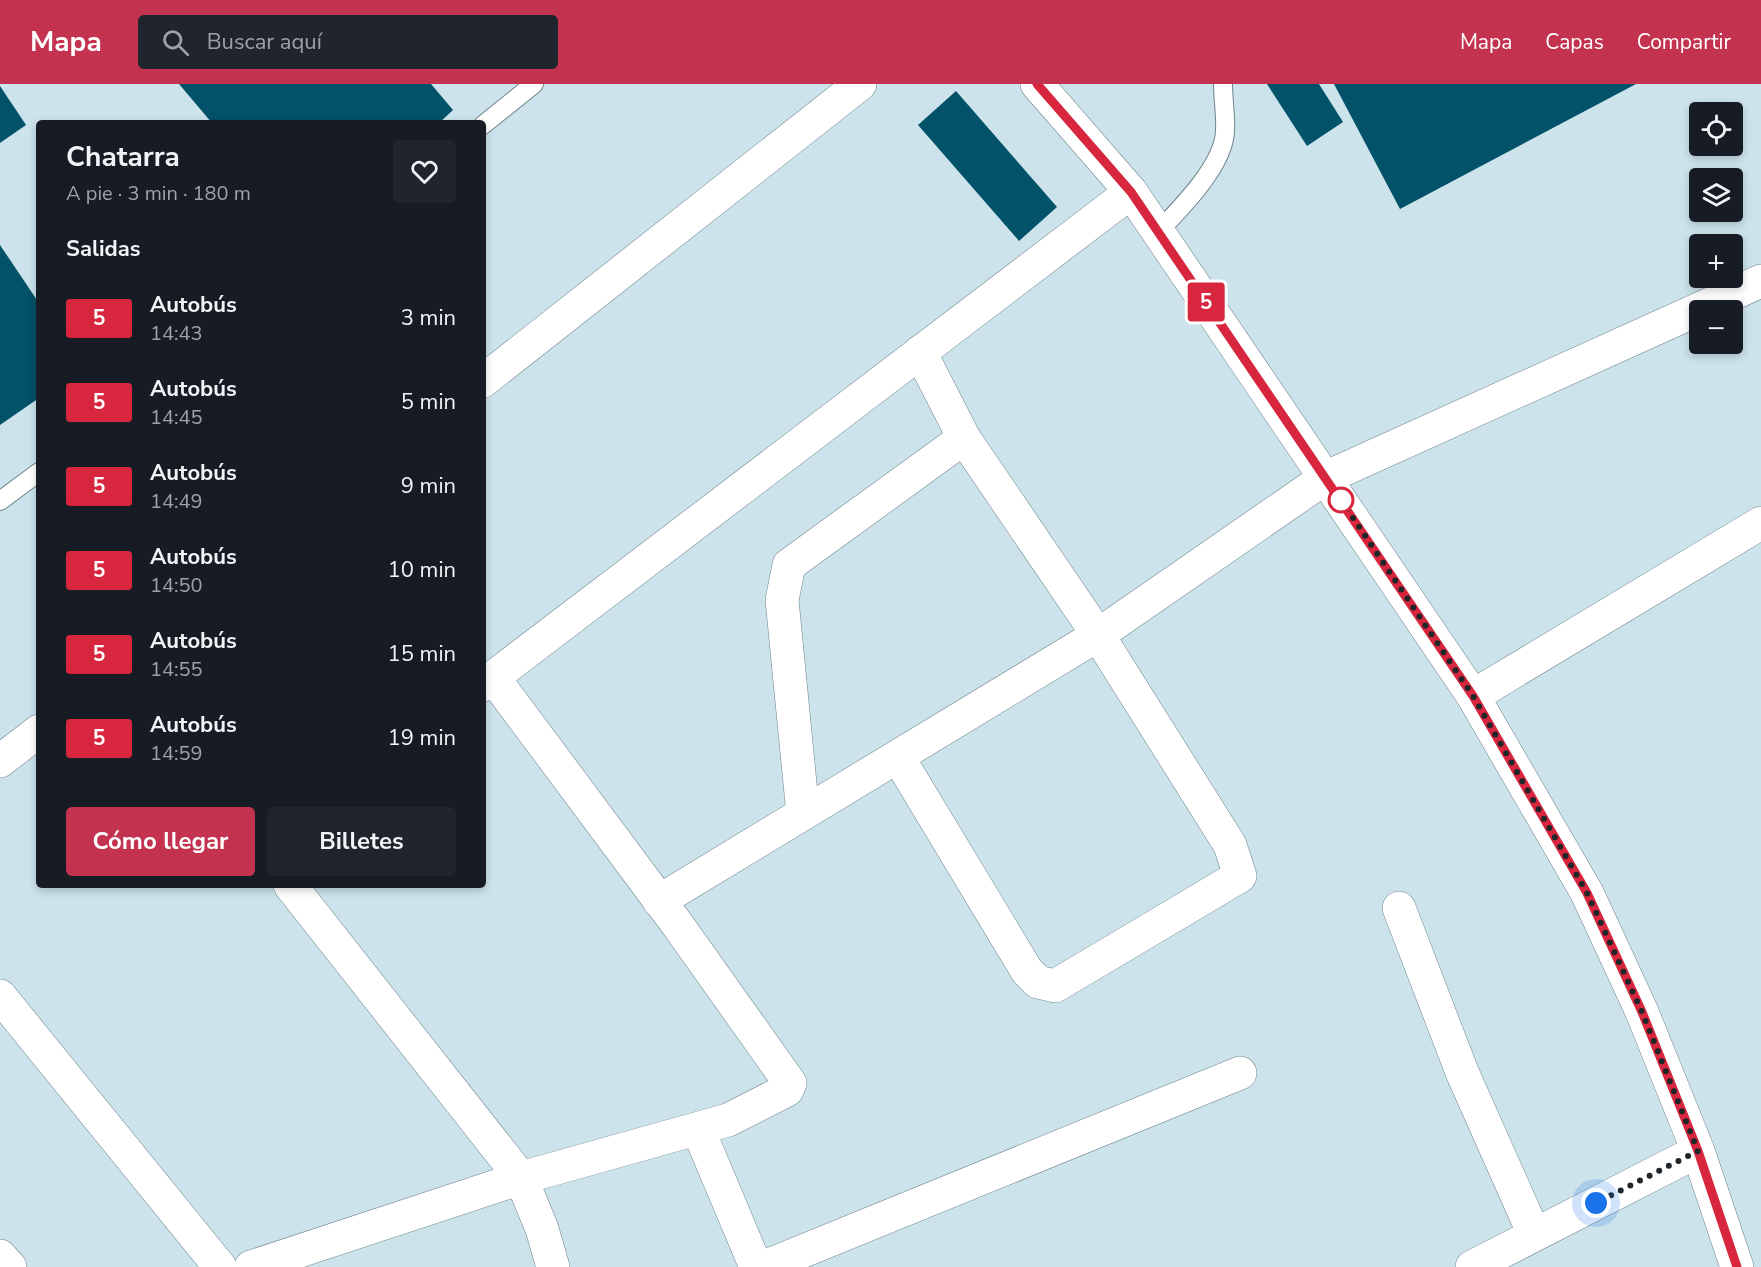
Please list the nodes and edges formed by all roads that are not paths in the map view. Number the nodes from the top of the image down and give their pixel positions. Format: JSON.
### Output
{"nodes":[{"id":1,"x":534,"y":84,"type":"edge"},
{"id":2,"x":860,"y":84,"type":"edge"},
{"id":3,"x":1037,"y":84,"type":"edge"},
{"id":4,"x":1222,"y":84,"type":"edge"},
{"id":5,"x":486,"y":123,"type":"edge"},
{"id":6,"x":1131,"y":192,"type":"junction"},
{"id":7,"x":1158,"y":232,"type":"junction"},
{"id":8,"x":1761,"y":281,"type":"edge"},
{"id":9,"x":920,"y":352,"type":"junction"},
{"id":10,"x":486,"y":379,"type":"edge"},
{"id":11,"x":964,"y":438,"type":"junction"},
{"id":12,"x":36,"y":474,"type":"edge"},
{"id":13,"x":1325,"y":478,"type":"junction"},
{"id":14,"x":0,"y":501,"type":"edge"},
{"id":15,"x":1758,"y":533,"type":"edge"},
{"id":16,"x":1098,"y":635,"type":"junction"},
{"id":17,"x":488,"y":681,"type":"edge"},
{"id":18,"x":1473,"y":696,"type":"junction"},
{"id":19,"x":36,"y":733,"type":"edge"},
{"id":20,"x":898,"y":757,"type":"junction"},
{"id":21,"x":0,"y":761,"type":"edge"},
{"id":22,"x":803,"y":814,"type":"junction"},
{"id":23,"x":293,"y":888,"type":"edge"},
{"id":24,"x":659,"y":901,"type":"junction"},
{"id":25,"x":1399,"y":908,"type":"dead end"},
{"id":26,"x":0,"y":996,"type":"edge"},
{"id":27,"x":1240,"y":1073,"type":"dead end"},
{"id":28,"x":698,"y":1129,"type":"junction"},
{"id":29,"x":1698,"y":1151,"type":"junction"},
{"id":30,"x":521,"y":1178,"type":"junction"},
{"id":31,"x":1534,"y":1234,"type":"junction"},
{"id":32,"x":0,"y":1256,"type":"edge"},
{"id":33,"x":315,"y":1258,"type":"edge"},
{"id":34,"x":10,"y":1267,"type":"edge"},
{"id":35,"x":220,"y":1267,"type":"edge"},
{"id":36,"x":251,"y":1267,"type":"edge"},
{"id":37,"x":553,"y":1267,"type":"edge"},
{"id":38,"x":756,"y":1267,"type":"edge"},
{"id":39,"x":764,"y":1267,"type":"edge"},
{"id":40,"x":1472,"y":1267,"type":"edge"},
{"id":41,"x":1737,"y":1267,"type":"edge"}],
"edges":[{"from":1,"to":5,"type":"lane"},
{"from":2,"to":10,"type":"street"},
{"from":3,"to":6,"type":"street"},
{"from":4,"to":7,"type":"lane"},
{"from":6,"to":7,"type":"street"},
{"from":6,"to":9,"type":"street"},
{"from":7,"to":13,"type":"street"},
{"from":8,"to":13,"type":"street"},
{"from":9,"to":11,"type":"street"},
{"from":9,"to":17,"type":"street"},
{"from":11,"to":16,"type":"street"},
{"from":11,"to":22,"type":"street"},
{"from":12,"to":14,"type":"lane"},
{"from":13,"to":16,"type":"street"},
{"from":13,"to":18,"type":"street"},
{"from":15,"to":18,"type":"street"},
{"from":16,"to":20,"type":"street"},
{"from":16,"to":20,"type":"street"},
{"from":17,"to":24,"type":"street"},
{"from":18,"to":29,"type":"street"},
{"from":19,"to":21,"type":"street"},
{"from":20,"to":22,"type":"street"},
{"from":22,"to":24,"type":"street"},
{"from":23,"to":30,"type":"street"},
{"from":24,"to":28,"type":"street"},
{"from":25,"to":31,"type":"street"},
{"from":26,"to":35,"type":"street"},
{"from":27,"to":39,"type":"street"},
{"from":28,"to":30,"type":"street"},
{"from":28,"to":38,"type":"street"},
{"from":29,"to":31,"type":"street"},
{"from":29,"to":41,"type":"street"},
{"from":30,"to":33,"type":"street"},
{"from":30,"to":37,"type":"street"},
{"from":31,"to":40,"type":"street"},
{"from":32,"to":34,"type":"street"},
{"from":33,"to":36,"type":"street"}]}
